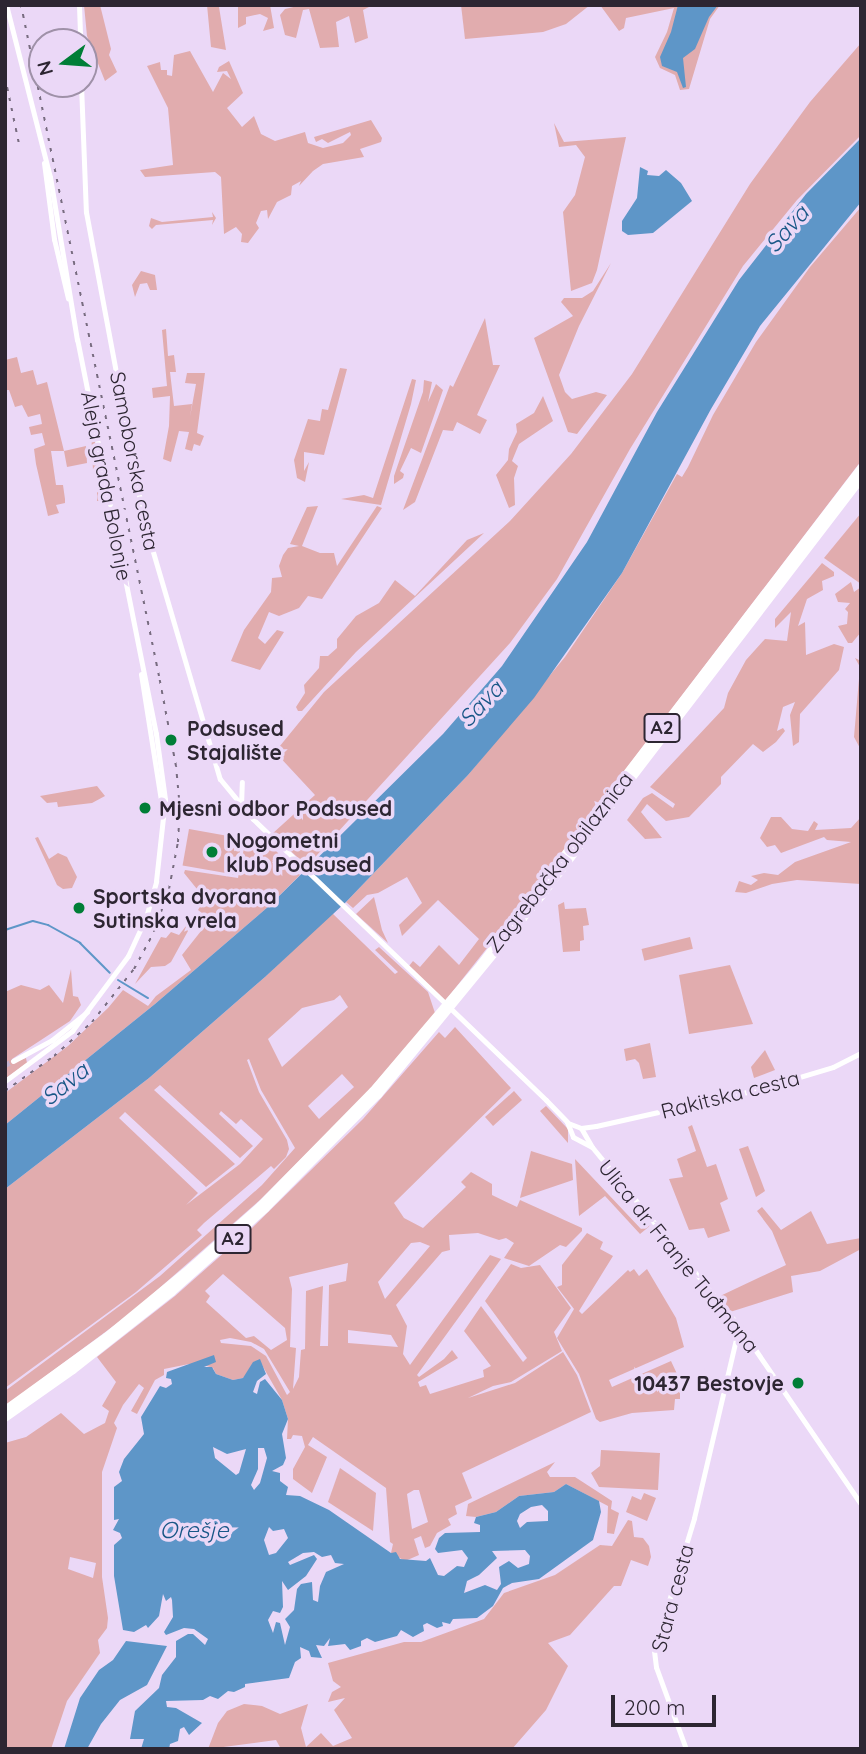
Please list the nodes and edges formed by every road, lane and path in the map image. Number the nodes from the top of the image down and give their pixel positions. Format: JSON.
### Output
{"nodes":[{"id":1,"x":6,"y":5,"type":"edge"},
{"id":2,"x":79,"y":5,"type":"edge"},
{"id":3,"x":80,"y":28,"type":"edge"},
{"id":4,"x":82,"y":98,"type":"edge"},
{"id":5,"x":861,"y":468,"type":"edge"},
{"id":6,"x":861,"y":479,"type":"edge"},
{"id":7,"x":242,"y":782,"type":"dead end"},
{"id":8,"x":243,"y":809,"type":"junction"},
{"id":9,"x":379,"y":941,"type":"joint"},
{"id":10,"x":464,"y":990,"type":"junction"},
{"id":11,"x":90,"y":1010,"type":"junction"},
{"id":12,"x":432,"y":1028,"type":"junction"},
{"id":13,"x":861,"y":1053,"type":"edge"},
{"id":14,"x":13,"y":1061,"type":"tunnel mouth"},
{"id":15,"x":5,"y":1081,"type":"edge"},
{"id":16,"x":578,"y":1130,"type":"junction"},
{"id":17,"x":579,"y":1139,"type":"junction"},
{"id":18,"x":592,"y":1147,"type":"junction"},
{"id":19,"x":739,"y":1326,"type":"junction"},
{"id":20,"x":5,"y":1410,"type":"edge"},
{"id":21,"x":5,"y":1418,"type":"edge"},
{"id":22,"x":861,"y":1504,"type":"edge"},
{"id":23,"x":686,"y":1749,"type":"edge"}],
"edges":[{"from":1,"to":11,"type":"main road","name":"Aleja grada Bolonje"},
{"from":2,"to":3,"type":"main road"},
{"from":4,"to":8,"type":"main road","name":"Samoborska cesta"},
{"from":5,"to":10,"type":"highway","name":"Zagrebačka obilaznica","number":"A2"},
{"from":6,"to":10,"type":"highway","name":"Zagrebačka obilaznica","number":"A2"},
{"from":7,"to":8,"type":"main road"},
{"from":8,"to":9,"type":"main road","name":"Samoborska cesta"},
{"from":9,"to":16,"type":"main road","name":"Ulica dr. Franje Tuđmana"},
{"from":10,"to":12,"type":"highway","number":"A2"},
{"from":11,"to":14,"type":"main road","name":"Aleja grada Bolonje"},
{"from":11,"to":15,"type":"main road","name":"Aleja grada Bolonje"},
{"from":12,"to":20,"type":"highway","number":"A2"},
{"from":12,"to":21,"type":"highway","number":"A2"},
{"from":13,"to":16,"type":"main road","name":"Rakitska cesta"},
{"from":16,"to":17,"type":"main road","name":"Rakitska cesta"},
{"from":16,"to":17,"type":"main road","name":"Ulica dr. Franje Tuđmana"},
{"from":16,"to":18,"type":"main road","name":"Ulica dr. Franje Tuđmana"},
{"from":17,"to":18,"type":"main road","name":"Ulica dr. Franje Tuđmana"},
{"from":18,"to":19,"type":"main road","name":"Ulica dr. Franje Tuđmana"},
{"from":19,"to":22,"type":"main road","name":"Ulica dr. Franje Tuđmana"},
{"from":19,"to":23,"type":"main road","name":"Stara cesta"}]}
